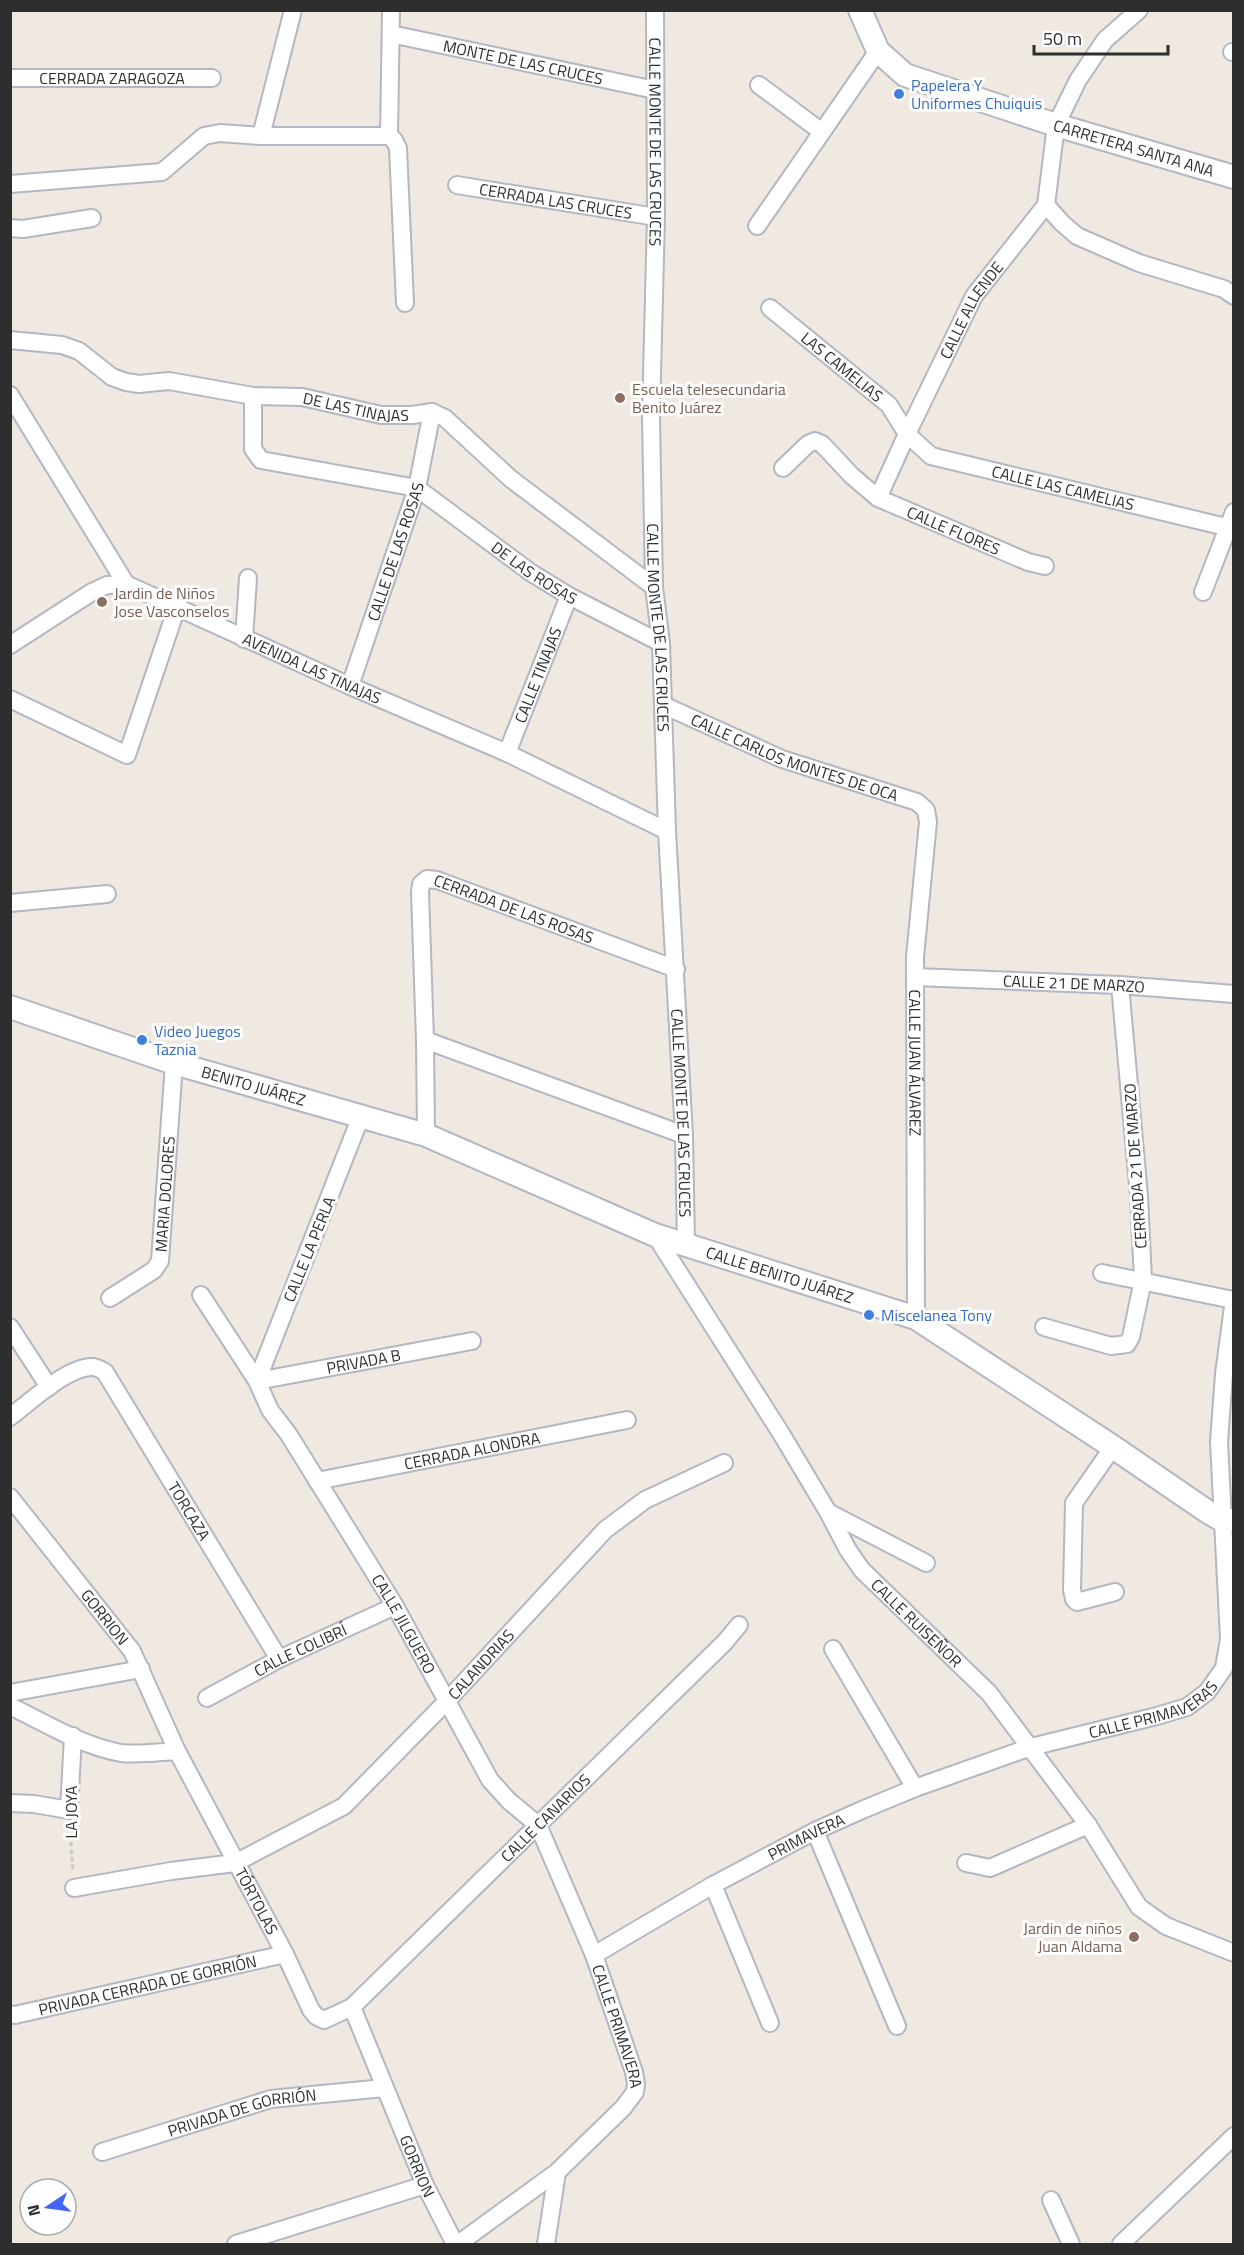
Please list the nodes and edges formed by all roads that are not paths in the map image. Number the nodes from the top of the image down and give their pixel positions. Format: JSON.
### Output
{"nodes":[{"id":1,"x":293,"y":10,"type":"edge"},
{"id":2,"x":391,"y":10,"type":"edge"},
{"id":3,"x":655,"y":10,"type":"edge"},
{"id":4,"x":860,"y":10,"type":"edge"},
{"id":5,"x":1139,"y":10,"type":"edge"},
{"id":6,"x":390,"y":34,"type":"junction"},
{"id":7,"x":878,"y":51,"type":"junction"},
{"id":8,"x":10,"y":78,"type":"edge"},
{"id":9,"x":212,"y":78,"type":"dead end"},
{"id":10,"x":759,"y":85,"type":"dead end"},
{"id":11,"x":655,"y":90,"type":"junction"},
{"id":12,"x":1056,"y":125,"type":"junction"},
{"id":13,"x":822,"y":132,"type":"junction"},
{"id":14,"x":261,"y":135,"type":"junction"},
{"id":15,"x":389,"y":136,"type":"junction"},
{"id":16,"x":1233,"y":177,"type":"edge"},
{"id":17,"x":10,"y":184,"type":"edge"},
{"id":18,"x":457,"y":185,"type":"dead end"},
{"id":19,"x":1046,"y":205,"type":"junction"},
{"id":20,"x":656,"y":216,"type":"junction"},
{"id":21,"x":92,"y":218,"type":"dead end"},
{"id":22,"x":757,"y":226,"type":"dead end"},
{"id":23,"x":10,"y":228,"type":"edge"},
{"id":24,"x":1233,"y":296,"type":"edge"},
{"id":25,"x":405,"y":303,"type":"dead end"},
{"id":26,"x":770,"y":308,"type":"dead end"},
{"id":27,"x":10,"y":340,"type":"edge"},
{"id":28,"x":10,"y":395,"type":"edge"},
{"id":29,"x":253,"y":396,"type":"junction"},
{"id":30,"x":432,"y":412,"type":"junction"},
{"id":31,"x":907,"y":434,"type":"junction"},
{"id":32,"x":783,"y":468,"type":"dead end"},
{"id":33,"x":417,"y":488,"type":"junction"},
{"id":34,"x":879,"y":498,"type":"junction"},
{"id":35,"x":1230,"y":520,"type":"edge"},
{"id":36,"x":1045,"y":566,"type":"dead end"},
{"id":37,"x":248,"y":578,"type":"dead end"},
{"id":38,"x":126,"y":584,"type":"junction"},
{"id":39,"x":654,"y":587,"type":"junction"},
{"id":40,"x":1203,"y":592,"type":"dead end"},
{"id":41,"x":569,"y":596,"type":"junction"},
{"id":42,"x":177,"y":607,"type":"junction"},
{"id":43,"x":244,"y":639,"type":"junction"},
{"id":44,"x":661,"y":643,"type":"junction"},
{"id":45,"x":10,"y":645,"type":"edge"},
{"id":46,"x":350,"y":686,"type":"junction"},
{"id":47,"x":10,"y":699,"type":"edge"},
{"id":48,"x":663,"y":705,"type":"junction"},
{"id":49,"x":507,"y":753,"type":"junction"},
{"id":50,"x":926,"y":810,"type":"joint"},
{"id":51,"x":667,"y":831,"type":"junction"},
{"id":52,"x":107,"y":894,"type":"dead end"},
{"id":53,"x":10,"y":903,"type":"edge"},
{"id":54,"x":676,"y":969,"type":"junction"},
{"id":55,"x":915,"y":978,"type":"junction"},
{"id":56,"x":1120,"y":986,"type":"junction"},
{"id":57,"x":1233,"y":994,"type":"edge"},
{"id":58,"x":10,"y":1007,"type":"edge"},
{"id":59,"x":425,"y":1040,"type":"junction"},
{"id":60,"x":174,"y":1063,"type":"junction"},
{"id":61,"x":362,"y":1116,"type":"junction"},
{"id":62,"x":426,"y":1135,"type":"junction"},
{"id":63,"x":684,"y":1135,"type":"junction"},
{"id":64,"x":655,"y":1235,"type":"junction"},
{"id":65,"x":686,"y":1245,"type":"junction"},
{"id":66,"x":1102,"y":1273,"type":"dead end"},
{"id":67,"x":1143,"y":1280,"type":"junction"},
{"id":68,"x":201,"y":1296,"type":"dead end"},
{"id":69,"x":110,"y":1298,"type":"dead end"},
{"id":70,"x":1233,"y":1300,"type":"edge"},
{"id":71,"x":916,"y":1318,"type":"junction"},
{"id":72,"x":1044,"y":1327,"type":"dead end"},
{"id":73,"x":11,"y":1328,"type":"edge"},
{"id":74,"x":472,"y":1341,"type":"dead end"},
{"id":75,"x":257,"y":1382,"type":"junction"},
{"id":76,"x":49,"y":1387,"type":"junction"},
{"id":77,"x":10,"y":1417,"type":"edge"},
{"id":78,"x":627,"y":1420,"type":"dead end"},
{"id":79,"x":1113,"y":1446,"type":"junction"},
{"id":80,"x":724,"y":1463,"type":"dead end"},
{"id":81,"x":317,"y":1481,"type":"junction"},
{"id":82,"x":10,"y":1497,"type":"edge"},
{"id":83,"x":828,"y":1512,"type":"junction"},
{"id":84,"x":1228,"y":1520,"type":"edge"},
{"id":85,"x":926,"y":1563,"type":"dead end"},
{"id":86,"x":1115,"y":1592,"type":"dead end"},
{"id":87,"x":395,"y":1606,"type":"junction"},
{"id":88,"x":739,"y":1625,"type":"dead end"},
{"id":89,"x":833,"y":1649,"type":"dead end"},
{"id":90,"x":279,"y":1659,"type":"junction"},
{"id":91,"x":141,"y":1669,"type":"junction"},
{"id":92,"x":10,"y":1693,"type":"edge"},
{"id":93,"x":207,"y":1698,"type":"dead end"},
{"id":94,"x":447,"y":1701,"type":"junction"},
{"id":95,"x":10,"y":1706,"type":"edge"},
{"id":96,"x":73,"y":1736,"type":"junction"},
{"id":97,"x":1031,"y":1747,"type":"junction"},
{"id":98,"x":177,"y":1751,"type":"junction"},
{"id":99,"x":915,"y":1788,"type":"junction"},
{"id":100,"x":10,"y":1803,"type":"edge"},
{"id":101,"x":537,"y":1825,"type":"junction"},
{"id":102,"x":1088,"y":1826,"type":"junction"},
{"id":103,"x":815,"y":1831,"type":"junction"},
{"id":104,"x":236,"y":1863,"type":"junction"},
{"id":105,"x":966,"y":1863,"type":"dead end"},
{"id":106,"x":712,"y":1885,"type":"junction"},
{"id":107,"x":74,"y":1888,"type":"road end"},
{"id":108,"x":1233,"y":1953,"type":"edge"},
{"id":109,"x":285,"y":1954,"type":"junction"},
{"id":110,"x":594,"y":1955,"type":"junction"},
{"id":111,"x":352,"y":2007,"type":"junction"},
{"id":112,"x":10,"y":2014,"type":"edge"},
{"id":113,"x":770,"y":2024,"type":"dead end"},
{"id":114,"x":897,"y":2026,"type":"dead end"},
{"id":115,"x":384,"y":2088,"type":"junction"},
{"id":116,"x":1233,"y":2136,"type":"edge"},
{"id":117,"x":102,"y":2152,"type":"dead end"},
{"id":118,"x":557,"y":2172,"type":"junction"},
{"id":119,"x":425,"y":2186,"type":"junction"},
{"id":120,"x":1051,"y":2200,"type":"dead end"},
{"id":121,"x":236,"y":2244,"type":"edge"},
{"id":122,"x":456,"y":2244,"type":"edge"},
{"id":123,"x":546,"y":2244,"type":"edge"},
{"id":124,"x":1071,"y":2244,"type":"edge"},
{"id":125,"x":1121,"y":2244,"type":"edge"}],
"edges":[{"from":1,"to":14,"type":"street"},
{"from":2,"to":6,"type":"street"},
{"from":3,"to":11,"type":"street","name":"CALLE MONTE DE LAS CRUCES"},
{"from":4,"to":7,"type":"street","name":"CARRETERA SANTA ANA"},
{"from":5,"to":12,"type":"street"},
{"from":6,"to":11,"type":"street","name":"MONTE DE LAS CRUCES"},
{"from":6,"to":15,"type":"street"},
{"from":7,"to":12,"type":"street","name":"CARRETERA SANTA ANA"},
{"from":7,"to":13,"type":"street"},
{"from":8,"to":9,"type":"street","name":"CERRADA ZARAGOZA"},
{"from":10,"to":13,"type":"street"},
{"from":11,"to":20,"type":"street","name":"CALLE MONTE DE LAS CRUCES"},
{"from":12,"to":16,"type":"street","name":"CARRETERA SANTA ANA"},
{"from":12,"to":19,"type":"street"},
{"from":13,"to":22,"type":"street"},
{"from":14,"to":15,"type":"street"},
{"from":14,"to":17,"type":"street"},
{"from":15,"to":25,"type":"street"},
{"from":18,"to":20,"type":"street","name":"CERRADA LAS CRUCES"},
{"from":19,"to":24,"type":"street"},
{"from":19,"to":31,"type":"street","name":"CALLE ALLENDE"},
{"from":20,"to":39,"type":"street","name":"CALLE MONTE DE LAS CRUCES"},
{"from":21,"to":23,"type":"street"},
{"from":26,"to":31,"type":"street","name":"LAS CAMELIAS"},
{"from":27,"to":29,"type":"street","name":"DE LAS TINAJAS"},
{"from":28,"to":38,"type":"street"},
{"from":29,"to":30,"type":"street","name":"DE LAS TINAJAS"},
{"from":29,"to":33,"type":"street"},
{"from":30,"to":33,"type":"street","name":"CALLE DE LAS ROSAS"},
{"from":30,"to":39,"type":"street","name":"DE LAS TINAJAS"},
{"from":31,"to":34,"type":"street","name":"CALLE ALLENDE"},
{"from":31,"to":35,"type":"street","name":"CALLE LAS CAMELIAS"},
{"from":32,"to":34,"type":"street"},
{"from":33,"to":41,"type":"street","name":"DE LAS ROSAS"},
{"from":33,"to":46,"type":"street","name":"CALLE DE LAS ROSAS"},
{"from":34,"to":36,"type":"street","name":"CALLE FLORES"},
{"from":35,"to":40,"type":"street"},
{"from":37,"to":43,"type":"street"},
{"from":38,"to":42,"type":"street","name":"AVENIDA LAS TINAJAS"},
{"from":38,"to":45,"type":"street"},
{"from":39,"to":44,"type":"street","name":"CALLE MONTE DE LAS CRUCES"},
{"from":41,"to":44,"type":"street","name":"DE LAS ROSAS"},
{"from":41,"to":49,"type":"street","name":"CALLE TINAJAS"},
{"from":42,"to":43,"type":"street","name":"AVENIDA LAS TINAJAS"},
{"from":42,"to":47,"type":"street"},
{"from":43,"to":46,"type":"street","name":"AVENIDA LAS TINAJAS"},
{"from":44,"to":48,"type":"street","name":"CALLE MONTE DE LAS CRUCES"},
{"from":46,"to":49,"type":"street","name":"AVENIDA LAS TINAJAS"},
{"from":48,"to":50,"type":"street","name":"CALLE CARLOS MONTES DE OCA"},
{"from":48,"to":51,"type":"street","name":"CALLE MONTE DE LAS CRUCES"},
{"from":49,"to":51,"type":"street","name":"AVENIDA LAS TINAJAS"},
{"from":50,"to":55,"type":"street","name":"CALLE JUAN ÁLVAREZ"},
{"from":51,"to":54,"type":"street","name":"CALLE MONTE DE LAS CRUCES"},
{"from":52,"to":53,"type":"street"},
{"from":54,"to":59,"type":"street","name":"CERRADA DE LAS ROSAS"},
{"from":54,"to":63,"type":"street","name":"CALLE MONTE DE LAS CRUCES"},
{"from":55,"to":56,"type":"street","name":"CALLE 21 DE MARZO"},
{"from":55,"to":71,"type":"street","name":"CALLE JUAN ÁLVAREZ"},
{"from":56,"to":57,"type":"street","name":"CALLE 21 DE MARZO"},
{"from":56,"to":67,"type":"street","name":"CERRADA 21 DE MARZO"},
{"from":58,"to":60,"type":"street","name":"BENITO JUÁREZ"},
{"from":59,"to":62,"type":"street","name":"CERRADA DE LAS ROSAS"},
{"from":59,"to":63,"type":"street"},
{"from":60,"to":61,"type":"street","name":"BENITO JUÁREZ"},
{"from":60,"to":69,"type":"street","name":"MARIA DOLORES"},
{"from":61,"to":62,"type":"street","name":"CALLE BENITO JUÁREZ"},
{"from":61,"to":75,"type":"street","name":"CALLE LA PERLA"},
{"from":62,"to":64,"type":"street","name":"CALLE BENITO JUÁREZ"},
{"from":63,"to":65,"type":"street","name":"CALLE MONTE DE LAS CRUCES"},
{"from":64,"to":65,"type":"street","name":"CALLE BENITO JUÁREZ"},
{"from":64,"to":83,"type":"street","name":"CALLE RUISEÑOR"},
{"from":65,"to":71,"type":"street","name":"CALLE BENITO JUÁREZ"},
{"from":66,"to":67,"type":"street"},
{"from":67,"to":70,"type":"street"},
{"from":67,"to":72,"type":"street","name":"CERRADA 21 DE MARZO"},
{"from":68,"to":75,"type":"street","name":"CALLE JILGUERO"},
{"from":70,"to":84,"type":"street"},
{"from":71,"to":79,"type":"street","name":"CALLE BENITO JUÁREZ"},
{"from":73,"to":76,"type":"street"},
{"from":74,"to":75,"type":"street","name":"PRIVADA B"},
{"from":75,"to":81,"type":"street","name":"CALLE JILGUERO"},
{"from":76,"to":77,"type":"street"},
{"from":76,"to":90,"type":"street","name":"TORCAZA"},
{"from":78,"to":81,"type":"street","name":"CERRADA ALONDRA"},
{"from":79,"to":84,"type":"street","name":"CALLE BENITO JUÁREZ"},
{"from":79,"to":86,"type":"street"},
{"from":80,"to":94,"type":"street","name":"CALANDRIAS"},
{"from":81,"to":87,"type":"street","name":"CALLE JILGUERO"},
{"from":82,"to":91,"type":"street","name":"GORRION"},
{"from":83,"to":85,"type":"street"},
{"from":83,"to":97,"type":"street","name":"CALLE RUISEÑOR"},
{"from":84,"to":97,"type":"street","name":"CALLE PRIMAVERAS"},
{"from":87,"to":90,"type":"street","name":"CALLE COLIBRÍ"},
{"from":87,"to":94,"type":"street","name":"CALLE JILGUERO"},
{"from":88,"to":101,"type":"street","name":"CALLE CANARIOS"},
{"from":89,"to":99,"type":"street"},
{"from":90,"to":93,"type":"street","name":"CALLE COLIBRÍ"},
{"from":91,"to":92,"type":"street"},
{"from":91,"to":98,"type":"street","name":"GORRION"},
{"from":94,"to":101,"type":"street","name":"CALLE JILGUERO"},
{"from":94,"to":104,"type":"street","name":"CALANDRIAS"},
{"from":95,"to":96,"type":"street"},
{"from":96,"to":98,"type":"street"},
{"from":96,"to":100,"type":"street","name":"LA JOYA"},
{"from":97,"to":99,"type":"street","name":"PRIMAVERA"},
{"from":97,"to":102,"type":"street","name":"CALLE RUISEÑOR"},
{"from":98,"to":104,"type":"street","name":"TÓRTOLAS"},
{"from":99,"to":103,"type":"street","name":"PRIMAVERA"},
{"from":101,"to":110,"type":"street","name":"CALLE JILGUERO"},
{"from":101,"to":111,"type":"street","name":"CALLE CANARIOS"},
{"from":102,"to":105,"type":"street"},
{"from":102,"to":108,"type":"street","name":"CALLE RUISEÑOR"},
{"from":103,"to":106,"type":"street","name":"PRIMAVERA"},
{"from":103,"to":114,"type":"street"},
{"from":104,"to":107,"type":"street"},
{"from":104,"to":109,"type":"street","name":"TÓRTOLAS"},
{"from":106,"to":110,"type":"street","name":"PRIMAVERA"},
{"from":106,"to":113,"type":"street"},
{"from":109,"to":111,"type":"street","name":"TÓRTOLAS"},
{"from":109,"to":112,"type":"street","name":"PRIVADA CERRADA DE GORRIÓN"},
{"from":110,"to":118,"type":"street","name":"CALLE PRIMAVERA"},
{"from":111,"to":115,"type":"street","name":"GORRION"},
{"from":115,"to":117,"type":"street","name":"PRIVADA DE GORRIÓN"},
{"from":115,"to":119,"type":"street","name":"GORRION"},
{"from":116,"to":125,"type":"street"},
{"from":118,"to":122,"type":"street","name":"CALLE PRIMAVERA"},
{"from":118,"to":123,"type":"street"},
{"from":119,"to":121,"type":"street"},
{"from":119,"to":122,"type":"street","name":"GORRION"},
{"from":120,"to":124,"type":"street"}]}
